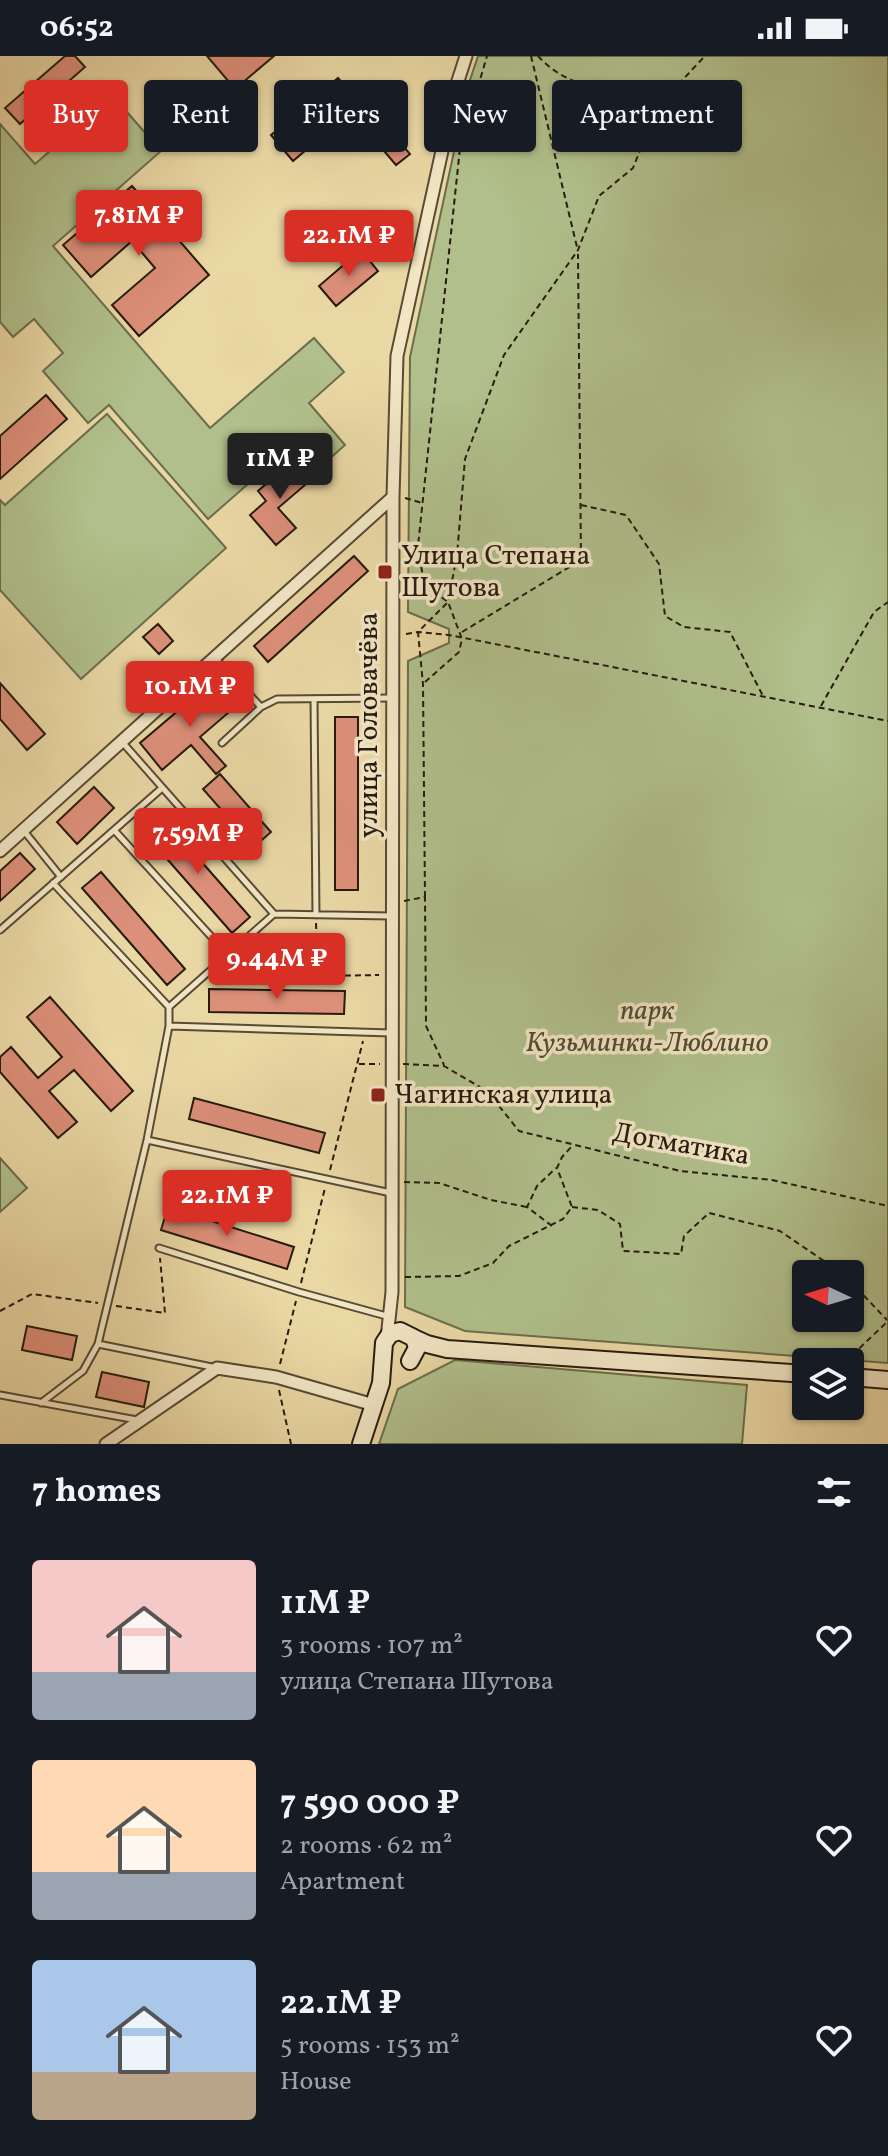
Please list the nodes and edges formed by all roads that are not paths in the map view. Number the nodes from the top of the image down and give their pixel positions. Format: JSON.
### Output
{"nodes":[{"id":1,"x":466,"y":56,"type":"edge"},
{"id":2,"x":393,"y":497,"type":"junction"},
{"id":3,"x":215,"y":658,"type":"junction"},
{"id":4,"x":393,"y":698,"type":"junction"},
{"id":5,"x":314,"y":699,"type":"junction"},
{"id":6,"x":261,"y":707,"type":"junction"},
{"id":7,"x":122,"y":742,"type":"junction"},
{"id":8,"x":222,"y":743,"type":"dead end"},
{"id":9,"x":162,"y":788,"type":"junction"},
{"id":10,"x":24,"y":830,"type":"junction"},
{"id":11,"x":114,"y":830,"type":"junction"},
{"id":12,"x":0,"y":851,"type":"edge"},
{"id":13,"x":61,"y":877,"type":"junction"},
{"id":14,"x":53,"y":883,"type":"junction"},
{"id":15,"x":274,"y":914,"type":"junction"},
{"id":16,"x":316,"y":915,"type":"junction"},
{"id":17,"x":392,"y":916,"type":"junction"},
{"id":18,"x":0,"y":930,"type":"edge"},
{"id":19,"x":228,"y":955,"type":"junction"},
{"id":20,"x":169,"y":1007,"type":"junction"},
{"id":21,"x":169,"y":1026,"type":"junction"},
{"id":22,"x":392,"y":1033,"type":"junction"},
{"id":23,"x":147,"y":1140,"type":"junction"},
{"id":24,"x":392,"y":1188,"type":"junction"},
{"id":25,"x":159,"y":1248,"type":"dead end"},
{"id":26,"x":391,"y":1312,"type":"junction"},
{"id":27,"x":412,"y":1336,"type":"junction"},
{"id":28,"x":98,"y":1344,"type":"junction"},
{"id":29,"x":386,"y":1345,"type":"junction"},
{"id":30,"x":447,"y":1349,"type":"junction"},
{"id":31,"x":408,"y":1362,"type":"junction"},
{"id":32,"x":217,"y":1368,"type":"junction"},
{"id":33,"x":792,"y":1373,"type":"edge"},
{"id":34,"x":864,"y":1378,"type":"edge"},
{"id":35,"x":888,"y":1380,"type":"edge"},
{"id":36,"x":0,"y":1395,"type":"edge"},
{"id":37,"x":376,"y":1398,"type":"junction"},
{"id":38,"x":41,"y":1403,"type":"junction"},
{"id":39,"x":140,"y":1421,"type":"junction"},
{"id":40,"x":106,"y":1444,"type":"edge"},
{"id":41,"x":361,"y":1444,"type":"edge"}],
"edges":[{"from":1,"to":2,"type":"street","name":"улица Головачёва"},
{"from":2,"to":3,"type":"street"},
{"from":2,"to":4,"type":"street","name":"улица Головачёва"},
{"from":3,"to":6,"type":"lane"},
{"from":3,"to":7,"type":"street"},
{"from":4,"to":5,"type":"lane"},
{"from":4,"to":17,"type":"street","name":"улица Головачёва"},
{"from":5,"to":6,"type":"lane"},
{"from":5,"to":16,"type":"lane"},
{"from":6,"to":8,"type":"lane"},
{"from":7,"to":9,"type":"lane"},
{"from":7,"to":10,"type":"street"},
{"from":9,"to":11,"type":"lane"},
{"from":9,"to":15,"type":"lane"},
{"from":10,"to":12,"type":"street"},
{"from":10,"to":13,"type":"lane"},
{"from":11,"to":13,"type":"lane"},
{"from":11,"to":19,"type":"lane"},
{"from":13,"to":14,"type":"lane"},
{"from":14,"to":18,"type":"lane"},
{"from":14,"to":20,"type":"lane"},
{"from":15,"to":16,"type":"lane"},
{"from":15,"to":19,"type":"lane"},
{"from":16,"to":17,"type":"lane"},
{"from":17,"to":22,"type":"street","name":"улица Головачёва"},
{"from":19,"to":20,"type":"lane"},
{"from":20,"to":21,"type":"lane"},
{"from":21,"to":22,"type":"lane"},
{"from":21,"to":23,"type":"lane"},
{"from":22,"to":24,"type":"street","name":"улица Головачёва"},
{"from":23,"to":24,"type":"lane"},
{"from":23,"to":28,"type":"lane"},
{"from":24,"to":26,"type":"street","name":"улица Головачёва"},
{"from":25,"to":26,"type":"lane"},
{"from":26,"to":27,"type":"street"},
{"from":26,"to":29,"type":"street","name":"улица Головачёва"},
{"from":27,"to":29,"type":"street"},
{"from":27,"to":30,"type":"street"},
{"from":27,"to":31,"type":"street"},
{"from":28,"to":32,"type":"lane"},
{"from":28,"to":38,"type":"lane"},
{"from":29,"to":31,"type":"street"},
{"from":29,"to":37,"type":"street"},
{"from":30,"to":31,"type":"street"},
{"from":30,"to":33,"type":"street"},
{"from":31,"to":37,"type":"street"},
{"from":32,"to":37,"type":"street"},
{"from":32,"to":39,"type":"street"},
{"from":34,"to":35,"type":"street"},
{"from":36,"to":38,"type":"lane"},
{"from":37,"to":41,"type":"street"},
{"from":38,"to":39,"type":"lane"},
{"from":39,"to":40,"type":"street"}]}
